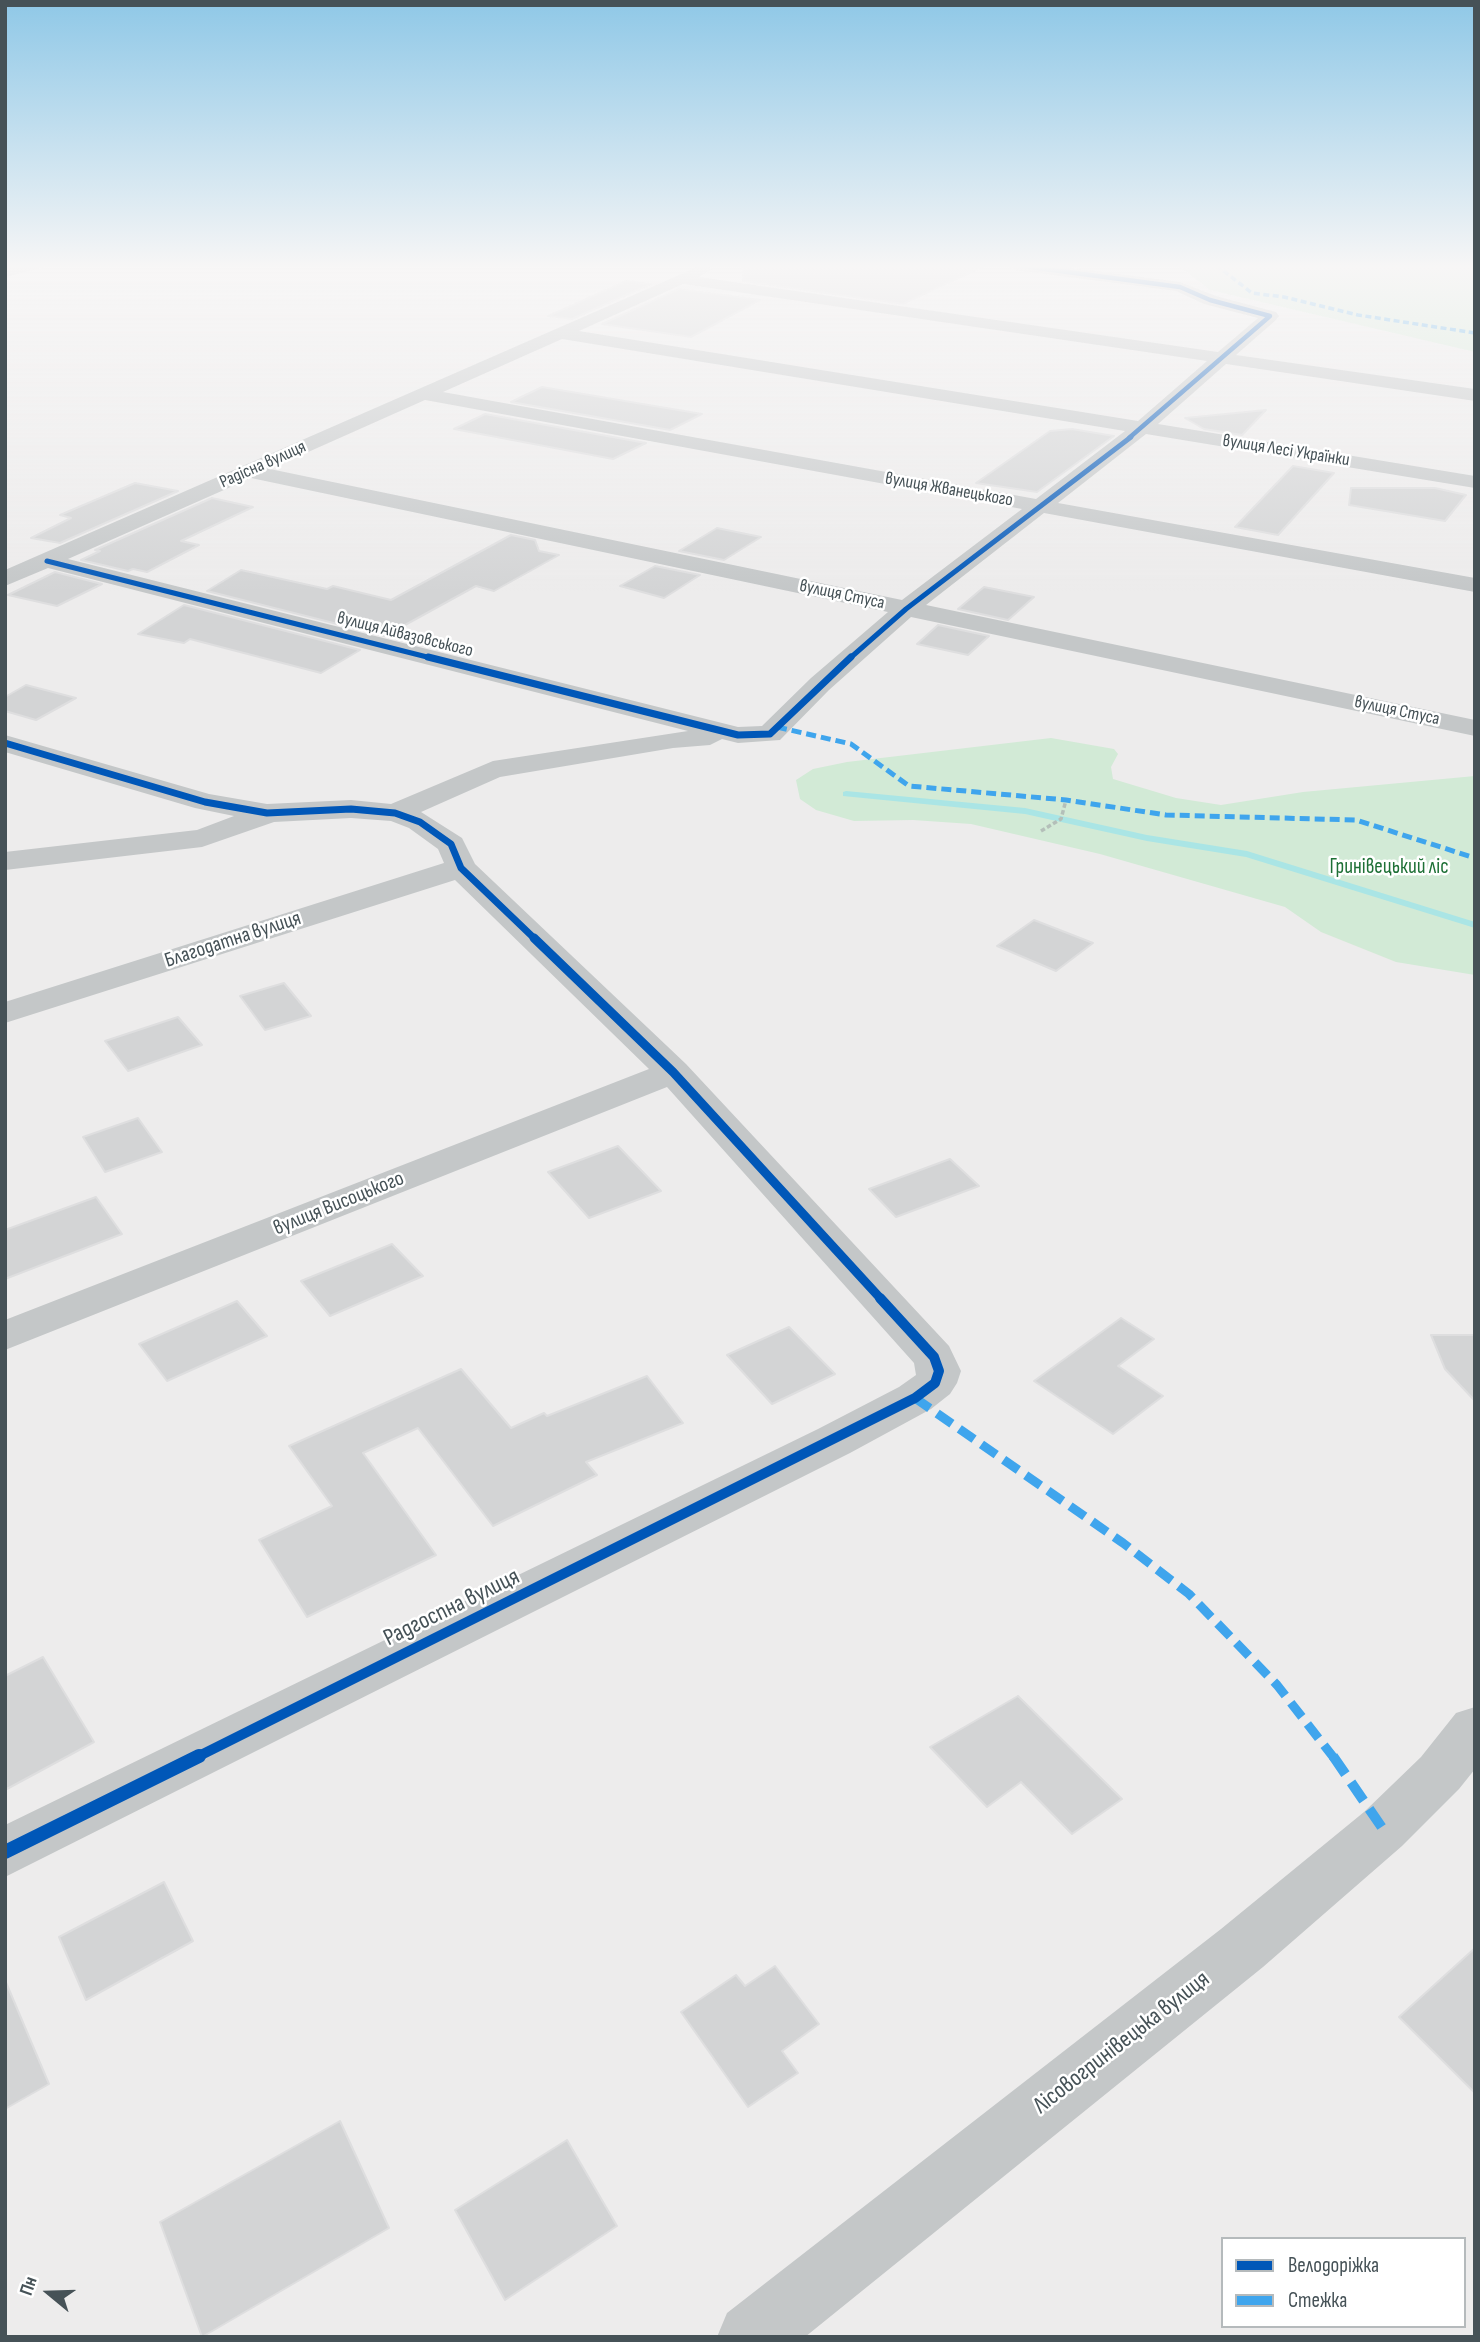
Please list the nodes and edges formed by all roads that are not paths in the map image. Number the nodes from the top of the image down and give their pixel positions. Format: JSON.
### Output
{"nodes":[{"id":1,"x":468,"y":374,"type":"edge"},
{"id":2,"x":809,"y":374,"type":"edge"},
{"id":3,"x":1206,"y":374,"type":"edge"},
{"id":4,"x":1331,"y":374,"type":"edge"},
{"id":5,"x":423,"y":394,"type":"junction"},
{"id":6,"x":1475,"y":395,"type":"edge"},
{"id":7,"x":1142,"y":428,"type":"junction"},
{"id":8,"x":250,"y":471,"type":"junction"},
{"id":9,"x":1475,"y":482,"type":"edge"},
{"id":10,"x":1040,"y":506,"type":"junction"},
{"id":11,"x":47,"y":561,"type":"junction"},
{"id":12,"x":5,"y":579,"type":"edge"},
{"id":13,"x":1475,"y":585,"type":"edge"},
{"id":14,"x":906,"y":609,"type":"junction"},
{"id":15,"x":1475,"y":728,"type":"edge"},
{"id":16,"x":747,"y":736,"type":"junction"},
{"id":17,"x":5,"y":743,"type":"edge"},
{"id":18,"x":267,"y":813,"type":"junction"},
{"id":19,"x":395,"y":813,"type":"junction"},
{"id":20,"x":5,"y":861,"type":"edge"},
{"id":21,"x":461,"y":867,"type":"junction"},
{"id":22,"x":5,"y":1013,"type":"edge"},
{"id":23,"x":673,"y":1072,"type":"junction"},
{"id":24,"x":5,"y":1336,"type":"edge"},
{"id":25,"x":1475,"y":1729,"type":"edge"},
{"id":26,"x":5,"y":1852,"type":"edge"},
{"id":27,"x":751,"y":2337,"type":"edge"}],
"edges":[{"from":1,"to":5,"type":"street","name":"Радісна вулиця"},
{"from":2,"to":7,"type":"street","name":"вулиця Лесі Українки"},
{"from":3,"to":7,"type":"street"},
{"from":4,"to":6,"type":"street"},
{"from":5,"to":8,"type":"street","name":"Радісна вулиця"},
{"from":5,"to":10,"type":"street","name":"вулиця Жванецького"},
{"from":7,"to":9,"type":"street","name":"вулиця Лесі Українки"},
{"from":7,"to":10,"type":"street"},
{"from":8,"to":11,"type":"street","name":"Радісна вулиця"},
{"from":8,"to":14,"type":"street","name":"вулиця Стуса"},
{"from":10,"to":13,"type":"street","name":"вулиця Жванецького"},
{"from":10,"to":14,"type":"street"},
{"from":11,"to":12,"type":"street","name":"Радісна вулиця"},
{"from":11,"to":16,"type":"street","name":"вулиця Айвазовського"},
{"from":14,"to":15,"type":"street","name":"вулиця Стуса"},
{"from":14,"to":16,"type":"street"},
{"from":16,"to":19,"type":"street"},
{"from":17,"to":18,"type":"street"},
{"from":18,"to":19,"type":"street"},
{"from":18,"to":20,"type":"street"},
{"from":19,"to":21,"type":"street"},
{"from":21,"to":22,"type":"street","name":"Благодатна вулиця"},
{"from":21,"to":23,"type":"street"},
{"from":23,"to":24,"type":"street","name":"вулиця Висоцького"},
{"from":23,"to":26,"type":"street","name":"Радгоспна вулиця"},
{"from":25,"to":27,"type":"street","name":"Лісовогринівецька вулиця"}]}
